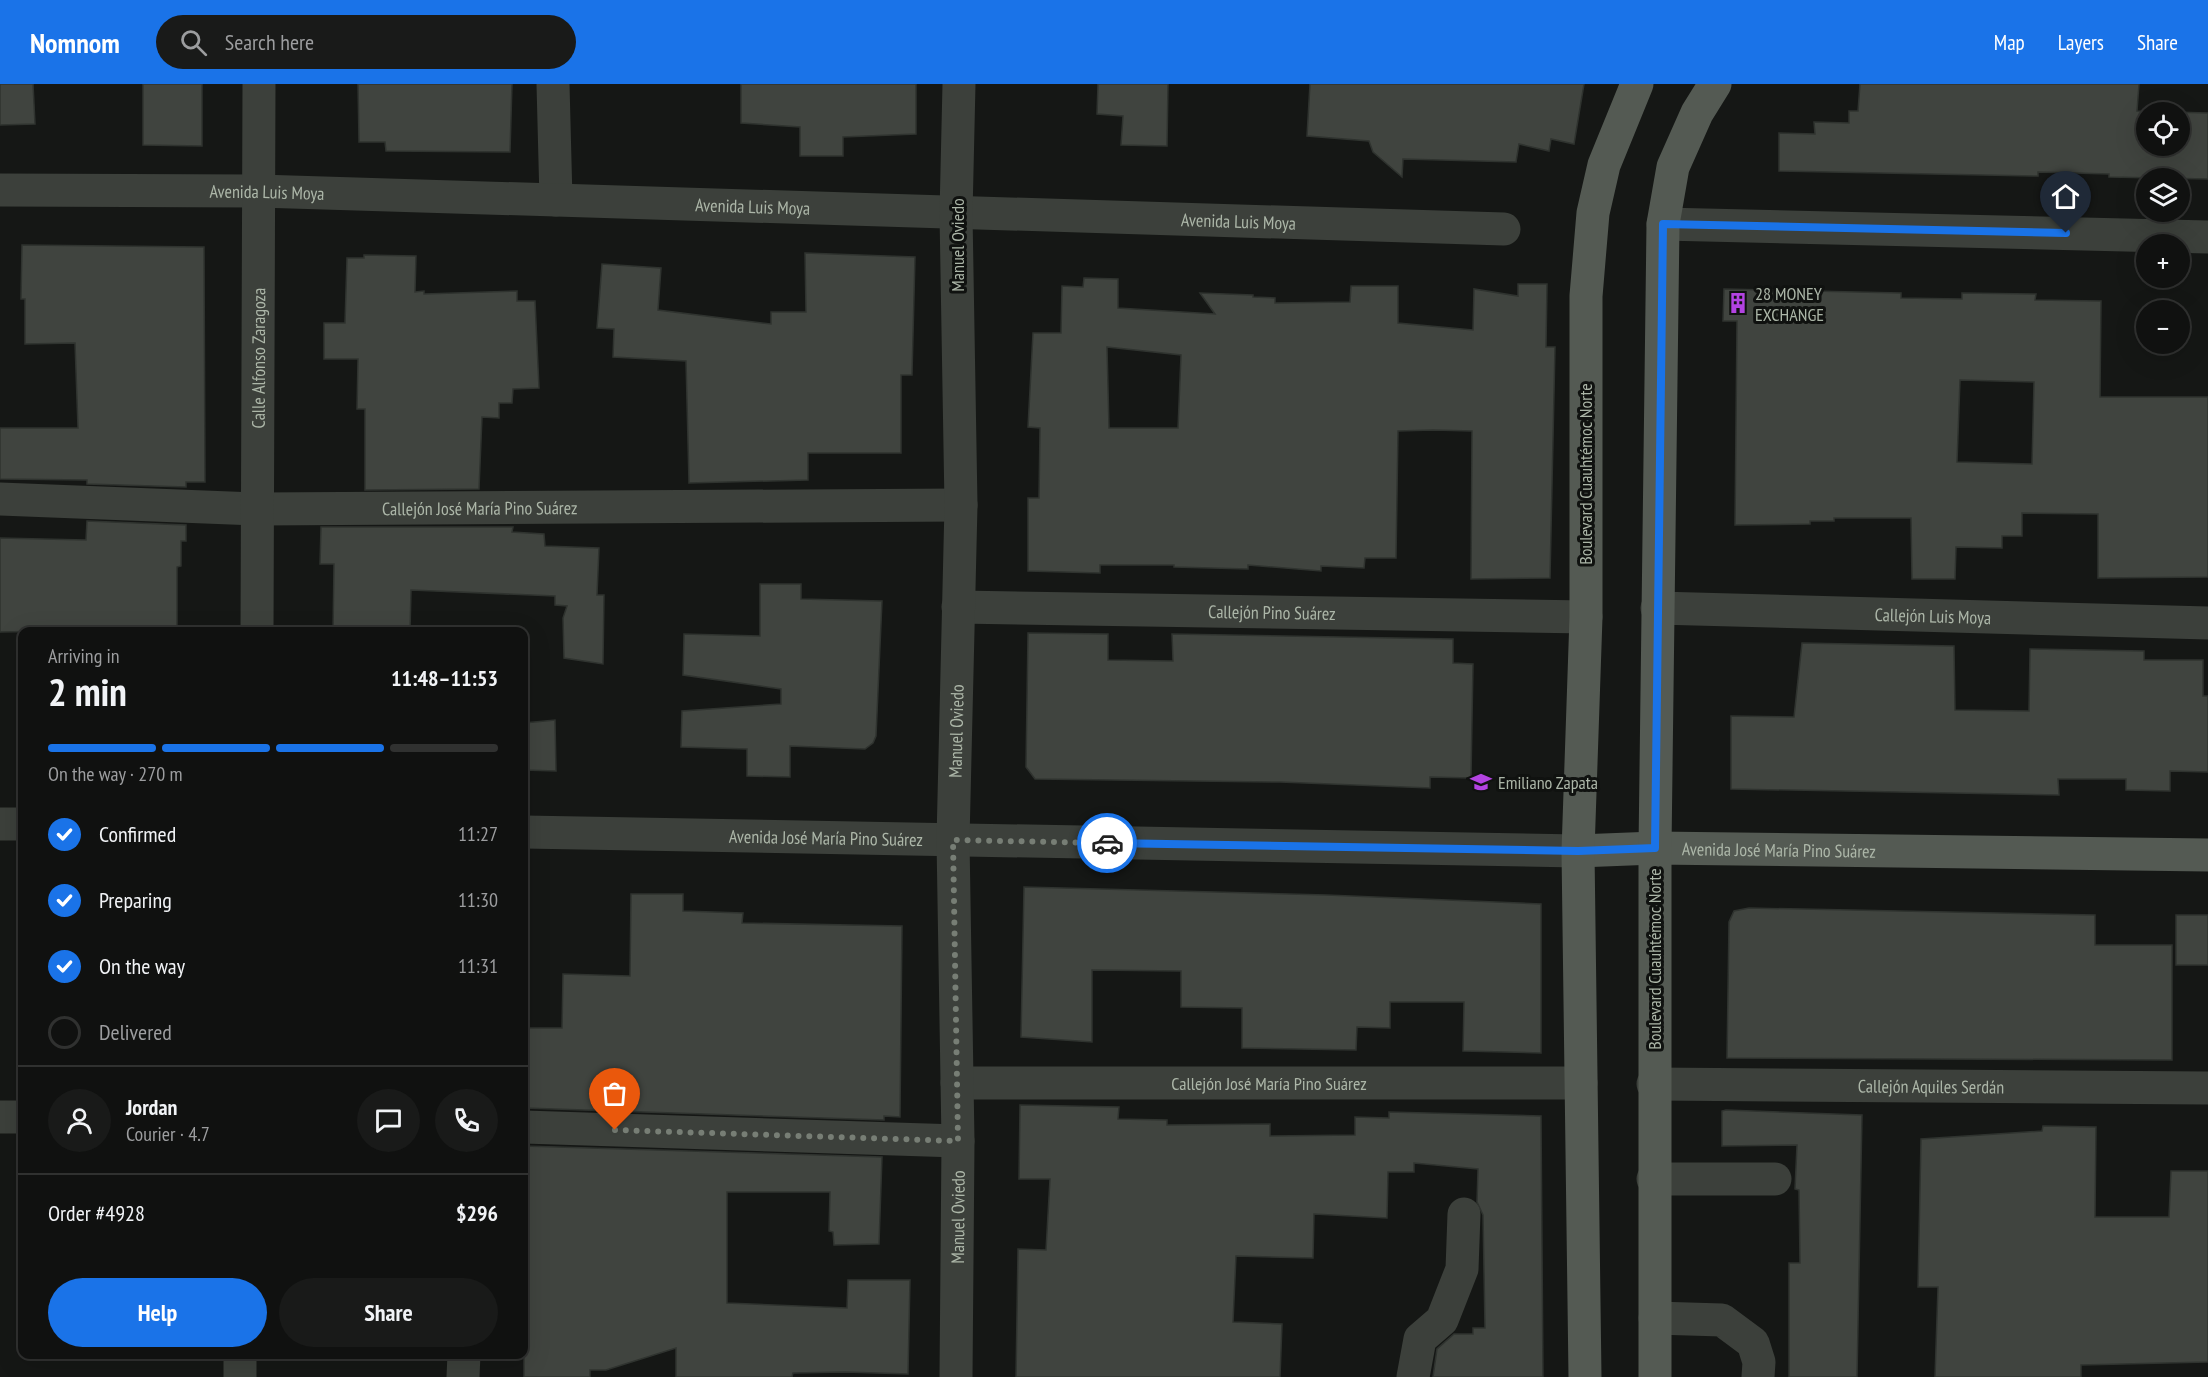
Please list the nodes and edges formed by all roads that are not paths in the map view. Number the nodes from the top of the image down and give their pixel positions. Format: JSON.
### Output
{"nodes":[{"id":1,"x":259,"y":84,"type":"edge"},
{"id":2,"x":553,"y":84,"type":"edge"},
{"id":3,"x":959,"y":84,"type":"edge"},
{"id":4,"x":1637,"y":84,"type":"edge"},
{"id":5,"x":1715,"y":84,"type":"edge"},
{"id":6,"x":0,"y":190,"type":"edge"},
{"id":7,"x":259,"y":191,"type":"junction"},
{"id":8,"x":556,"y":201,"type":"junction"},
{"id":9,"x":956,"y":214,"type":"junction"},
{"id":10,"x":1663,"y":224,"type":"junction"},
{"id":11,"x":1504,"y":229,"type":"dead end"},
{"id":12,"x":2208,"y":237,"type":"edge"},
{"id":13,"x":0,"y":499,"type":"edge"},
{"id":14,"x":961,"y":505,"type":"junction"},
{"id":15,"x":258,"y":509,"type":"junction"},
{"id":16,"x":958,"y":607,"type":"junction"},
{"id":17,"x":1657,"y":608,"type":"junction"},
{"id":18,"x":1586,"y":617,"type":"junction"},
{"id":19,"x":2208,"y":623,"type":"edge"},
{"id":20,"x":257,"y":627,"type":"edge"},
{"id":21,"x":0,"y":824,"type":"edge"},
{"id":22,"x":18,"y":824,"type":"edge"},
{"id":23,"x":528,"y":832,"type":"edge"},
{"id":24,"x":953,"y":840,"type":"junction"},
{"id":25,"x":1655,"y":848,"type":"junction"},
{"id":26,"x":1578,"y":851,"type":"junction"},
{"id":27,"x":2208,"y":855,"type":"edge"},
{"id":28,"x":957,"y":1083,"type":"junction"},
{"id":29,"x":1581,"y":1083,"type":"junction"},
{"id":30,"x":1653,"y":1084,"type":"junction"},
{"id":31,"x":2208,"y":1088,"type":"edge"},
{"id":32,"x":0,"y":1117,"type":"edge"},
{"id":33,"x":18,"y":1117,"type":"edge"},
{"id":34,"x":528,"y":1127,"type":"edge"},
{"id":35,"x":958,"y":1141,"type":"junction"},
{"id":36,"x":1653,"y":1179,"type":"junction"},
{"id":37,"x":1774,"y":1179,"type":"dead end"},
{"id":38,"x":1464,"y":1214,"type":"dead end"},
{"id":39,"x":1654,"y":1318,"type":"junction"},
{"id":40,"x":240,"y":1359,"type":"edge"},
{"id":41,"x":464,"y":1359,"type":"edge"},
{"id":42,"x":240,"y":1377,"type":"edge"},
{"id":43,"x":463,"y":1377,"type":"edge"},
{"id":44,"x":956,"y":1377,"type":"edge"},
{"id":45,"x":1413,"y":1377,"type":"edge"},
{"id":46,"x":1585,"y":1377,"type":"edge"},
{"id":47,"x":1655,"y":1377,"type":"edge"},
{"id":48,"x":1758,"y":1377,"type":"edge"}],
"edges":[{"from":1,"to":7,"type":"street","name":"Calle Alfonso Zaragoza"},
{"from":2,"to":8,"type":"street"},
{"from":3,"to":9,"type":"street","name":"Manuel Oviedo"},
{"from":4,"to":18,"type":"main road","name":"Boulevard Cuauhtémoc Norte"},
{"from":5,"to":10,"type":"main road","name":"Boulevard Cuauhtémoc Norte"},
{"from":6,"to":7,"type":"street","name":"Avenida Luis Moya"},
{"from":7,"to":8,"type":"street","name":"Avenida Luis Moya"},
{"from":7,"to":15,"type":"street","name":"Calle Alfonso Zaragoza"},
{"from":8,"to":9,"type":"street","name":"Avenida Luis Moya"},
{"from":9,"to":11,"type":"street","name":"Avenida Luis Moya"},
{"from":9,"to":14,"type":"street","name":"Manuel Oviedo"},
{"from":10,"to":12,"type":"street"},
{"from":10,"to":17,"type":"main road","name":"Boulevard Cuauhtémoc Norte"},
{"from":13,"to":15,"type":"street","name":"Callejón José María Pino Suárez"},
{"from":14,"to":15,"type":"street","name":"Callejón José María Pino Suárez"},
{"from":14,"to":16,"type":"street","name":"Manuel Oviedo"},
{"from":15,"to":20,"type":"street","name":"Calle Alfonso Zaragoza"},
{"from":16,"to":18,"type":"street","name":"Callejón Pino Suárez"},
{"from":16,"to":24,"type":"street","name":"Manuel Oviedo"},
{"from":17,"to":19,"type":"street","name":"Callejón Luis Moya"},
{"from":17,"to":25,"type":"main road","name":"Boulevard Cuauhtémoc Norte"},
{"from":18,"to":26,"type":"main road","name":"Boulevard Cuauhtémoc Norte"},
{"from":21,"to":22,"type":"street"},
{"from":23,"to":24,"type":"street","name":"Avenida José María Pino Suárez"},
{"from":24,"to":26,"type":"street","name":"Avenida José María Pino Suárez"},
{"from":24,"to":28,"type":"street","name":"Manuel Oviedo"},
{"from":25,"to":26,"type":"main road","name":"Avenida José María Pino Suárez"},
{"from":25,"to":27,"type":"main road","name":"Avenida José María Pino Suárez"},
{"from":25,"to":30,"type":"main road","name":"Boulevard Cuauhtémoc Norte"},
{"from":26,"to":29,"type":"main road","name":"Boulevard Cuauhtémoc Norte"},
{"from":28,"to":29,"type":"street","name":"Callejón José María Pino Suárez"},
{"from":28,"to":35,"type":"street","name":"Manuel Oviedo"},
{"from":29,"to":46,"type":"main road","name":"Boulevard Cuauhtémoc Norte"},
{"from":30,"to":31,"type":"street","name":"Callejón Aquiles Serdán"},
{"from":30,"to":36,"type":"main road","name":"Boulevard Cuauhtémoc Norte"},
{"from":32,"to":33,"type":"street"},
{"from":34,"to":35,"type":"street"},
{"from":35,"to":44,"type":"street","name":"Manuel Oviedo"},
{"from":36,"to":37,"type":"street"},
{"from":36,"to":39,"type":"main road","name":"Boulevard Cuauhtémoc Norte"},
{"from":38,"to":45,"type":"street"},
{"from":39,"to":47,"type":"main road","name":"Boulevard Cuauhtémoc Norte"},
{"from":39,"to":48,"type":"street"},
{"from":40,"to":42,"type":"street"},
{"from":41,"to":43,"type":"street"}]}
